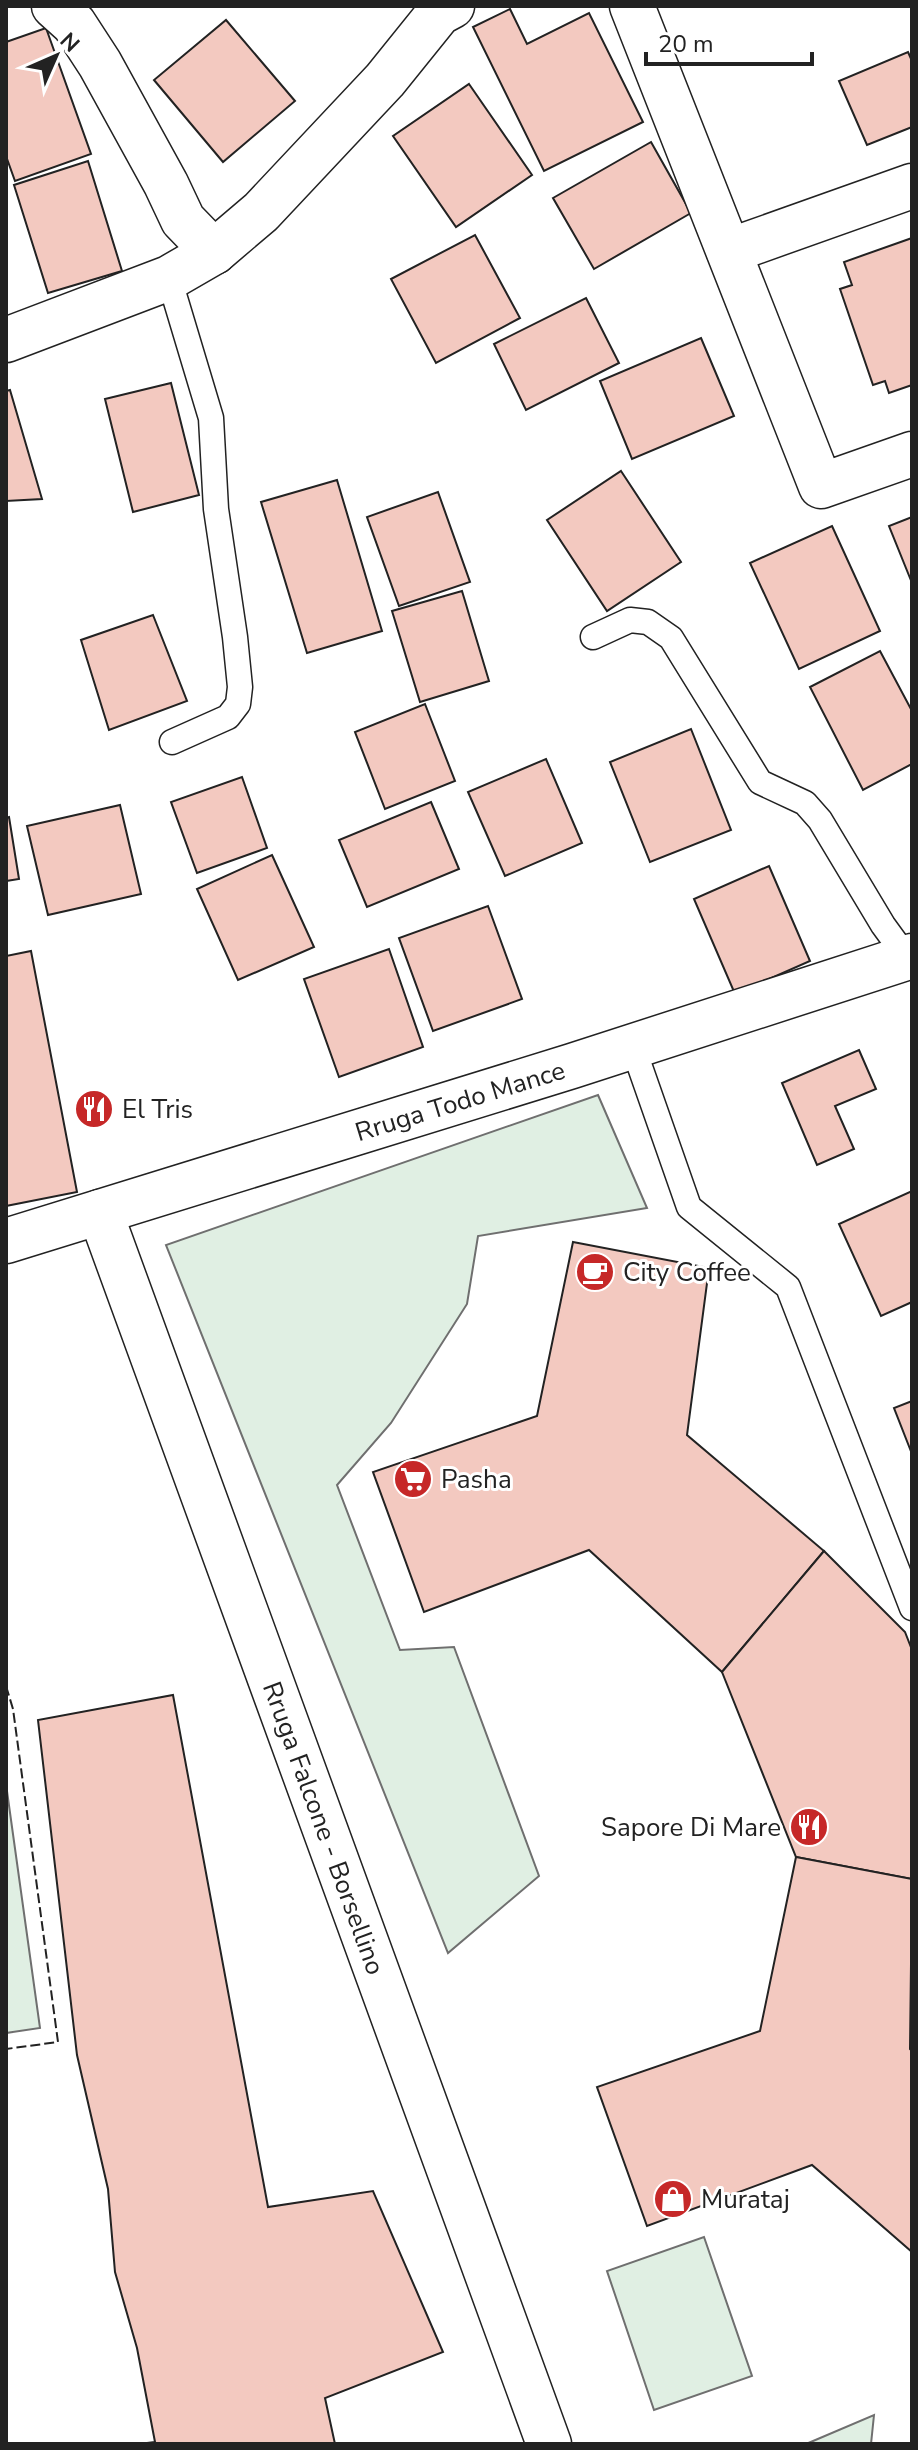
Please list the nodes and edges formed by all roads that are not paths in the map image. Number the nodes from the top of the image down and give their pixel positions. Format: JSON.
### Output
{"nodes":[{"id":1,"x":54,"y":6,"type":"edge"},
{"id":2,"x":452,"y":6,"type":"edge"},
{"id":3,"x":632,"y":6,"type":"edge"},
{"id":4,"x":912,"y":186,"type":"edge"},
{"id":5,"x":729,"y":251,"type":"junction"},
{"id":6,"x":214,"y":252,"type":"junction"},
{"id":7,"x":169,"y":278,"type":"junction"},
{"id":8,"x":6,"y":340,"type":"edge"},
{"id":9,"x":912,"y":454,"type":"edge"},
{"id":10,"x":593,"y":637,"type":"dead end"},
{"id":11,"x":172,"y":742,"type":"dead end"},
{"id":12,"x":910,"y":960,"type":"edge"},
{"id":13,"x":633,"y":1047,"type":"junction"},
{"id":14,"x":100,"y":1212,"type":"junction"},
{"id":15,"x":6,"y":1241,"type":"edge"},
{"id":16,"x":912,"y":1608,"type":"edge"},
{"id":17,"x":549,"y":2444,"type":"edge"}],
"edges":[{"from":1,"to":6,"type":"street"},
{"from":2,"to":6,"type":"street"},
{"from":3,"to":5,"type":"street"},
{"from":4,"to":5,"type":"street"},
{"from":5,"to":9,"type":"street"},
{"from":6,"to":7,"type":"street"},
{"from":7,"to":8,"type":"street"},
{"from":7,"to":11,"type":"lane"},
{"from":10,"to":12,"type":"lane"},
{"from":12,"to":13,"type":"street","name":"Rruga Todo Mance"},
{"from":13,"to":14,"type":"street","name":"Rruga Todo Mance"},
{"from":13,"to":16,"type":"lane"},
{"from":14,"to":15,"type":"street","name":"Rruga Todo Mance"},
{"from":14,"to":17,"type":"street","name":"Rruga Falcone - Borsellino"}]}
